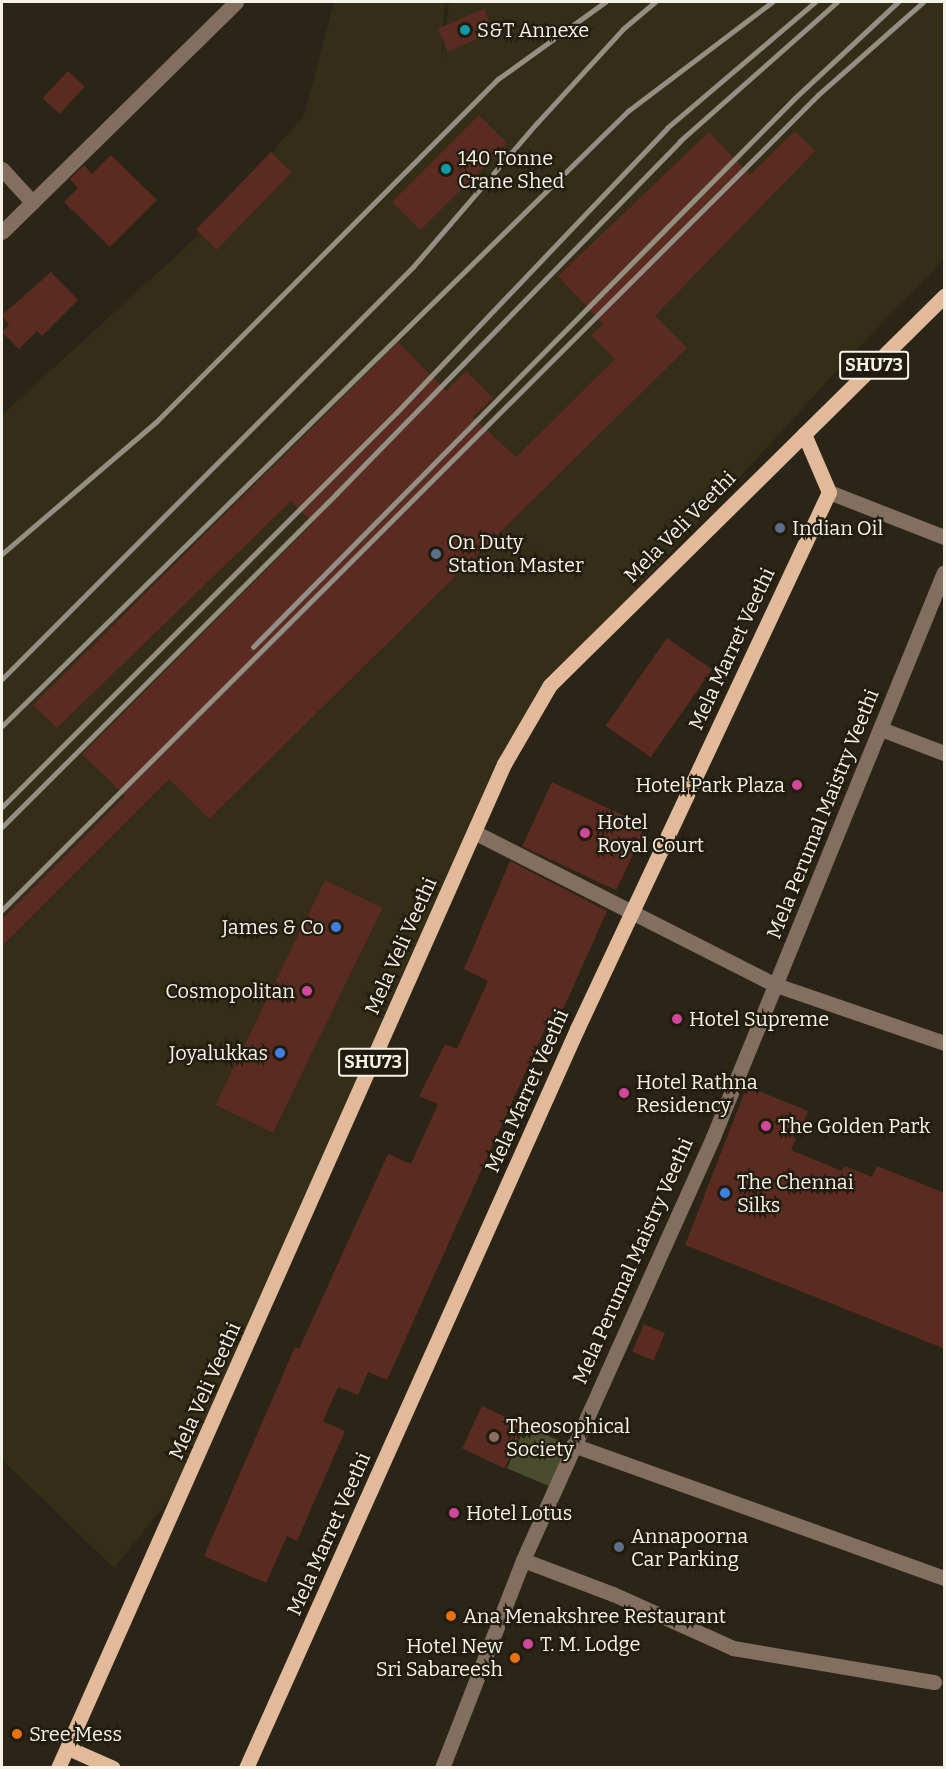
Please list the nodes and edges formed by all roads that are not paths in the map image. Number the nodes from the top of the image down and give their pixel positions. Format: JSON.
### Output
{"nodes":[{"id":1,"x":236,"y":2,"type":"edge"},
{"id":2,"x":2,"y":169,"type":"edge"},
{"id":3,"x":32,"y":202,"type":"junction"},
{"id":4,"x":2,"y":232,"type":"edge"},
{"id":5,"x":945,"y":296,"type":"edge"},
{"id":6,"x":804,"y":434,"type":"junction"},
{"id":7,"x":829,"y":492,"type":"junction"},
{"id":8,"x":945,"y":537,"type":"edge"},
{"id":9,"x":945,"y":572,"type":"edge"},
{"id":10,"x":881,"y":729,"type":"junction"},
{"id":11,"x":945,"y":753,"type":"edge"},
{"id":12,"x":474,"y":832,"type":"junction"},
{"id":13,"x":632,"y":911,"type":"junction"},
{"id":14,"x":776,"y":985,"type":"junction"},
{"id":15,"x":945,"y":1043,"type":"edge"},
{"id":16,"x":573,"y":1445,"type":"junction"},
{"id":17,"x":523,"y":1560,"type":"junction"},
{"id":18,"x":945,"y":1578,"type":"edge"},
{"id":19,"x":934,"y":1682,"type":"dead end"},
{"id":20,"x":68,"y":1748,"type":"junction"},
{"id":21,"x":58,"y":1767,"type":"edge"},
{"id":22,"x":113,"y":1767,"type":"edge"},
{"id":23,"x":246,"y":1767,"type":"edge"},
{"id":24,"x":442,"y":1767,"type":"edge"}],
"edges":[{"from":1,"to":3,"type":"street"},
{"from":2,"to":3,"type":"street"},
{"from":3,"to":4,"type":"street"},
{"from":5,"to":6,"type":"main road","name":"Mela Veli Veethi","number":"SHU73"},
{"from":6,"to":7,"type":"main road"},
{"from":6,"to":12,"type":"main road","name":"Mela Veli Veethi","number":"SHU73"},
{"from":7,"to":8,"type":"street"},
{"from":7,"to":13,"type":"main road","name":"Mela Marret Veethi"},
{"from":9,"to":10,"type":"street","name":"Mela Perumal Maistry Veethi"},
{"from":10,"to":11,"type":"street"},
{"from":10,"to":14,"type":"street","name":"Mela Perumal Maistry Veethi"},
{"from":12,"to":13,"type":"street"},
{"from":12,"to":20,"type":"main road","name":"Mela Veli Veethi","number":"SHU73"},
{"from":13,"to":14,"type":"street"},
{"from":13,"to":23,"type":"main road","name":"Mela Marret Veethi"},
{"from":14,"to":15,"type":"street"},
{"from":14,"to":16,"type":"street","name":"Mela Perumal Maistry Veethi"},
{"from":16,"to":17,"type":"street","name":"Mela Perumal Maistry Veethi"},
{"from":16,"to":18,"type":"street"},
{"from":17,"to":19,"type":"street"},
{"from":17,"to":24,"type":"street","name":"Mela Perumal Maistry Veethi"},
{"from":20,"to":21,"type":"main road","name":"Mela Veli Veethi","number":"SHU73"},
{"from":20,"to":22,"type":"main road"}]}
